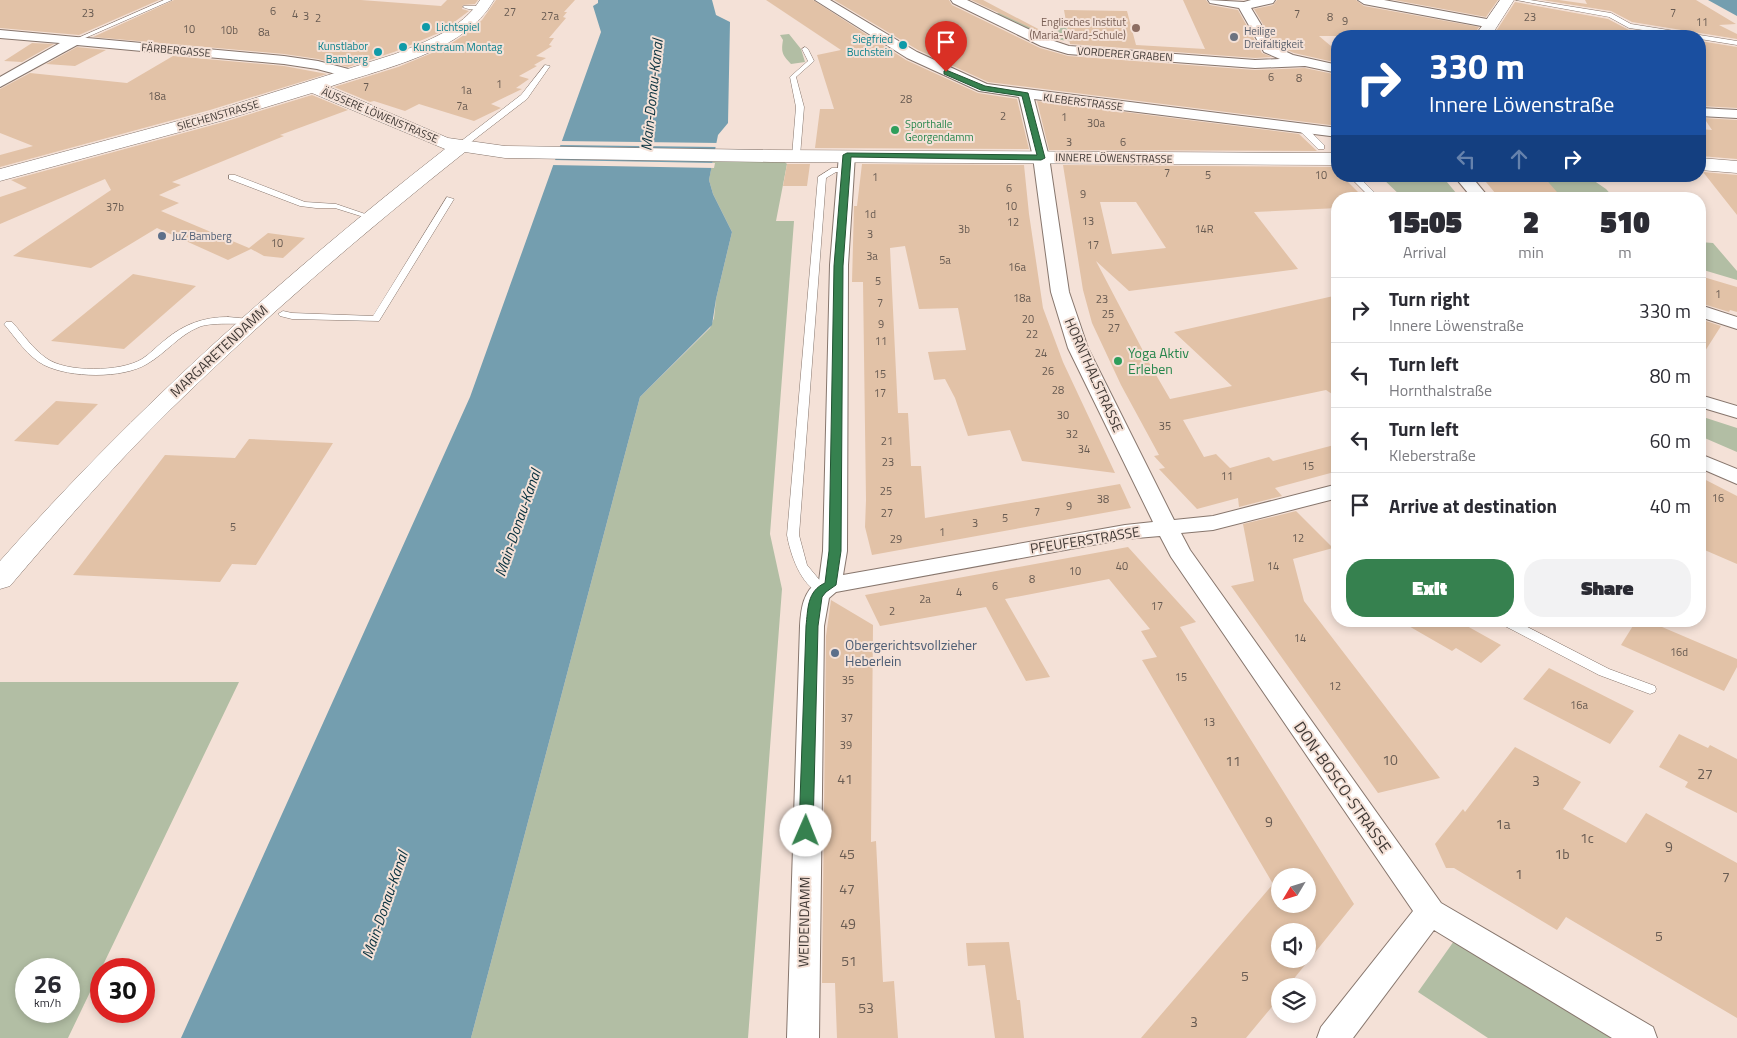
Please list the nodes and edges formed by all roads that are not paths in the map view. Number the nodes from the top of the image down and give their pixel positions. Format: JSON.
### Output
{"nodes":[{"id":1,"x":169,"y":0,"type":"edge"},
{"id":2,"x":821,"y":0,"type":"edge"},
{"id":3,"x":1215,"y":0,"type":"edge"},
{"id":4,"x":1364,"y":0,"type":"edge"},
{"id":5,"x":1507,"y":0,"type":"edge"},
{"id":6,"x":1519,"y":0,"type":"edge"},
{"id":7,"x":1264,"y":1,"type":"edge"},
{"id":8,"x":962,"y":2,"type":"edge"},
{"id":9,"x":485,"y":4,"type":"edge"},
{"id":10,"x":1245,"y":6,"type":"junction"},
{"id":11,"x":466,"y":7,"type":"dead end"},
{"id":12,"x":1488,"y":30,"type":"edge"},
{"id":13,"x":1656,"y":30,"type":"edge"},
{"id":14,"x":0,"y":34,"type":"edge"},
{"id":15,"x":1706,"y":38,"type":"edge"},
{"id":16,"x":74,"y":41,"type":"junction"},
{"id":17,"x":1737,"y":43,"type":"edge"},
{"id":18,"x":805,"y":48,"type":"dead end"},
{"id":19,"x":1303,"y":62,"type":"junction"},
{"id":20,"x":547,"y":66,"type":"dead end"},
{"id":21,"x":1331,"y":68,"type":"edge"},
{"id":22,"x":352,"y":74,"type":"junction"},
{"id":23,"x":0,"y":83,"type":"edge"},
{"id":24,"x":314,"y":87,"type":"junction"},
{"id":25,"x":1026,"y":95,"type":"junction"},
{"id":26,"x":1706,"y":112,"type":"edge"},
{"id":27,"x":1737,"y":114,"type":"edge"},
{"id":28,"x":1302,"y":128,"type":"junction"},
{"id":29,"x":1331,"y":132,"type":"edge"},
{"id":30,"x":459,"y":147,"type":"junction"},
{"id":31,"x":1331,"y":155,"type":"edge"},
{"id":32,"x":771,"y":156,"type":"joint"},
{"id":33,"x":796,"y":156,"type":"junction"},
{"id":34,"x":1331,"y":157,"type":"edge"},
{"id":35,"x":1041,"y":158,"type":"junction"},
{"id":36,"x":846,"y":163,"type":"junction"},
{"id":37,"x":1706,"y":164,"type":"edge"},
{"id":38,"x":1737,"y":167,"type":"edge"},
{"id":39,"x":0,"y":175,"type":"edge"},
{"id":40,"x":232,"y":177,"type":"dead end"},
{"id":41,"x":1359,"y":182,"type":"edge"},
{"id":42,"x":1467,"y":182,"type":"edge"},
{"id":43,"x":1370,"y":192,"type":"edge"},
{"id":44,"x":1476,"y":192,"type":"edge"},
{"id":45,"x":450,"y":199,"type":"dead end"},
{"id":46,"x":370,"y":217,"type":"junction"},
{"id":47,"x":283,"y":314,"type":"dead end"},
{"id":48,"x":1706,"y":314,"type":"edge"},
{"id":49,"x":250,"y":322,"type":"junction"},
{"id":50,"x":1737,"y":323,"type":"edge"},
{"id":51,"x":9,"y":324,"type":"dead end"},
{"id":52,"x":1706,"y":403,"type":"edge"},
{"id":53,"x":1737,"y":412,"type":"edge"},
{"id":54,"x":1706,"y":463,"type":"edge"},
{"id":55,"x":1737,"y":477,"type":"edge"},
{"id":56,"x":1331,"y":494,"type":"edge"},
{"id":57,"x":1168,"y":529,"type":"junction"},
{"id":58,"x":0,"y":579,"type":"edge"},
{"id":59,"x":826,"y":587,"type":"junction"},
{"id":60,"x":1517,"y":627,"type":"edge"},
{"id":61,"x":1650,"y":690,"type":"dead end"},
{"id":62,"x":1430,"y":912,"type":"junction"},
{"id":63,"x":803,"y":1038,"type":"edge"},
{"id":64,"x":1333,"y":1038,"type":"edge"},
{"id":65,"x":1641,"y":1038,"type":"edge"}],
"edges":[{"from":1,"to":16,"type":"lane"},
{"from":2,"to":25,"type":"street","name":"KLEBERSTRASSE"},
{"from":3,"to":10,"type":"street"},
{"from":4,"to":12,"type":"street"},
{"from":5,"to":12,"type":"street"},
{"from":6,"to":13,"type":"lane"},
{"from":7,"to":10,"type":"street"},
{"from":8,"to":19,"type":"street","name":"VORDERER GRABEN"},
{"from":9,"to":11,"type":"lane"},
{"from":9,"to":22,"type":"street","name":"SIECHENSTRASSE"},
{"from":10,"to":19,"type":"street"},
{"from":14,"to":16,"type":"street","name":"FÄRBERGASSE"},
{"from":15,"to":17,"type":"lane"},
{"from":16,"to":22,"type":"street","name":"FÄRBERGASSE"},
{"from":16,"to":23,"type":"street"},
{"from":18,"to":33,"type":"lane"},
{"from":19,"to":21,"type":"street"},
{"from":20,"to":30,"type":"lane"},
{"from":22,"to":24,"type":"street","name":"SIECHENSTRASSE"},
{"from":24,"to":30,"type":"street","name":"ÄUSSERE LÖWENSTRASSE"},
{"from":24,"to":39,"type":"street","name":"SIECHENSTRASSE"},
{"from":25,"to":28,"type":"street","name":"KLEBERSTRASSE"},
{"from":25,"to":35,"type":"street","name":"HORNTHALSTRASSE"},
{"from":26,"to":27,"type":"street"},
{"from":28,"to":29,"type":"street","name":"KLEBERSTRASSE"},
{"from":28,"to":31,"type":"lane"},
{"from":30,"to":32,"type":"street","name":"ÄUSSERE LÖWENSTRASSE"},
{"from":30,"to":46,"type":"street","name":"MARGARETENDAMM"},
{"from":32,"to":33,"type":"street","name":"INNERE LÖWENSTRASSE"},
{"from":33,"to":36,"type":"street","name":"INNERE LÖWENSTRASSE"},
{"from":34,"to":35,"type":"street","name":"INNERE LÖWENSTRASSE"},
{"from":35,"to":36,"type":"street","name":"INNERE LÖWENSTRASSE"},
{"from":35,"to":57,"type":"street","name":"HORNTHALSTRASSE"},
{"from":36,"to":59,"type":"street","name":"WEIDENDAMM"},
{"from":36,"to":59,"type":"lane"},
{"from":37,"to":38,"type":"street"},
{"from":40,"to":46,"type":"lane"},
{"from":41,"to":43,"type":"lane"},
{"from":42,"to":44,"type":"street"},
{"from":45,"to":47,"type":"lane"},
{"from":46,"to":49,"type":"street","name":"MARGARETENDAMM"},
{"from":48,"to":50,"type":"street"},
{"from":49,"to":51,"type":"lane"},
{"from":49,"to":58,"type":"street","name":"MARGARETENDAMM"},
{"from":52,"to":53,"type":"street"},
{"from":54,"to":55,"type":"street"},
{"from":56,"to":57,"type":"street","name":"PFEUFERSTRASSE"},
{"from":57,"to":59,"type":"street","name":"PFEUFERSTRASSE"},
{"from":57,"to":62,"type":"street","name":"DON-BOSCO-STRASSE"},
{"from":59,"to":63,"type":"street","name":"WEIDENDAMM"},
{"from":60,"to":61,"type":"lane"},
{"from":62,"to":64,"type":"street"},
{"from":62,"to":65,"type":"street"}]}
